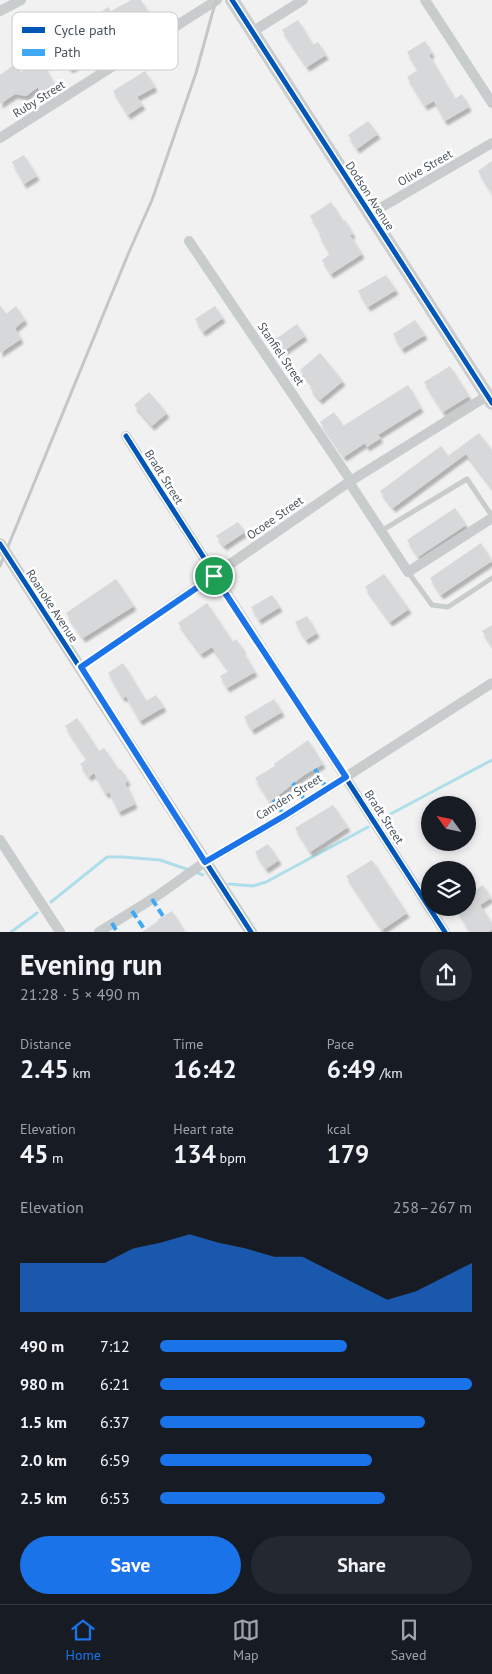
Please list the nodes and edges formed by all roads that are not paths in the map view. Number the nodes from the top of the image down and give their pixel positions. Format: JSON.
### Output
{"nodes":[{"id":1,"x":21,"y":0,"type":"edge"},
{"id":2,"x":217,"y":0,"type":"edge"},
{"id":3,"x":232,"y":0,"type":"edge"},
{"id":4,"x":303,"y":0,"type":"edge"},
{"id":5,"x":425,"y":0,"type":"edge"},
{"id":6,"x":0,"y":11,"type":"edge"},
{"id":7,"x":178,"y":25,"type":"edge"},
{"id":8,"x":252,"y":32,"type":"junction"},
{"id":9,"x":107,"y":70,"type":"edge"},
{"id":10,"x":492,"y":104,"type":"edge"},
{"id":11,"x":0,"y":138,"type":"edge"},
{"id":12,"x":492,"y":143,"type":"edge"},
{"id":13,"x":370,"y":214,"type":"junction"},
{"id":14,"x":190,"y":241,"type":"dead end"},
{"id":15,"x":490,"y":399,"type":"edge"},
{"id":16,"x":126,"y":436,"type":"dead end"},
{"id":17,"x":350,"y":481,"type":"junction"},
{"id":18,"x":492,"y":517,"type":"edge"},
{"id":19,"x":380,"y":531,"type":"junction"},
{"id":20,"x":0,"y":544,"type":"edge"},
{"id":21,"x":408,"y":572,"type":"junction"},
{"id":22,"x":214,"y":576,"type":"junction"},
{"id":23,"x":492,"y":578,"type":"edge"},
{"id":24,"x":81,"y":667,"type":"junction"},
{"id":25,"x":492,"y":683,"type":"edge"},
{"id":26,"x":346,"y":777,"type":"junction"},
{"id":27,"x":0,"y":840,"type":"edge"},
{"id":28,"x":205,"y":862,"type":"junction"},
{"id":29,"x":60,"y":932,"type":"edge"},
{"id":30,"x":99,"y":932,"type":"edge"},
{"id":31,"x":251,"y":932,"type":"edge"},
{"id":32,"x":445,"y":932,"type":"edge"}],
"edges":[{"from":1,"to":6,"type":"street"},
{"from":2,"to":7,"type":"street","name":"Ruby Street"},
{"from":3,"to":8,"type":"main road","name":"Dodson Avenue"},
{"from":4,"to":8,"type":"street"},
{"from":5,"to":10,"type":"street"},
{"from":8,"to":13,"type":"main road","name":"Dodson Avenue"},
{"from":9,"to":11,"type":"street","name":"Ruby Street"},
{"from":12,"to":13,"type":"street","name":"Olive Street"},
{"from":13,"to":15,"type":"main road","name":"Dodson Avenue"},
{"from":14,"to":17,"type":"street","name":"Stanfiel Street"},
{"from":15,"to":17,"type":"street","name":"Ocoee Street"},
{"from":16,"to":22,"type":"street","name":"Bradt Street"},
{"from":17,"to":19,"type":"street","name":"Stanfiel Street"},
{"from":17,"to":22,"type":"street","name":"Ocoee Street"},
{"from":18,"to":19,"type":"lane"},
{"from":18,"to":21,"type":"street"},
{"from":19,"to":21,"type":"street","name":"Stanfiel Street"},
{"from":20,"to":24,"type":"street","name":"Roanoke Avenue"},
{"from":21,"to":23,"type":"lane"},
{"from":22,"to":24,"type":"street","name":"Ocoee Street"},
{"from":22,"to":26,"type":"street","name":"Bradt Street"},
{"from":24,"to":28,"type":"street","name":"Roanoke Avenue"},
{"from":25,"to":26,"type":"street","name":"Camden Street"},
{"from":26,"to":28,"type":"street","name":"Camden Street"},
{"from":26,"to":32,"type":"street","name":"Bradt Street"},
{"from":27,"to":29,"type":"street"},
{"from":28,"to":30,"type":"street","name":"Camden Street"},
{"from":28,"to":31,"type":"street","name":"Roanoke Avenue"}]}
